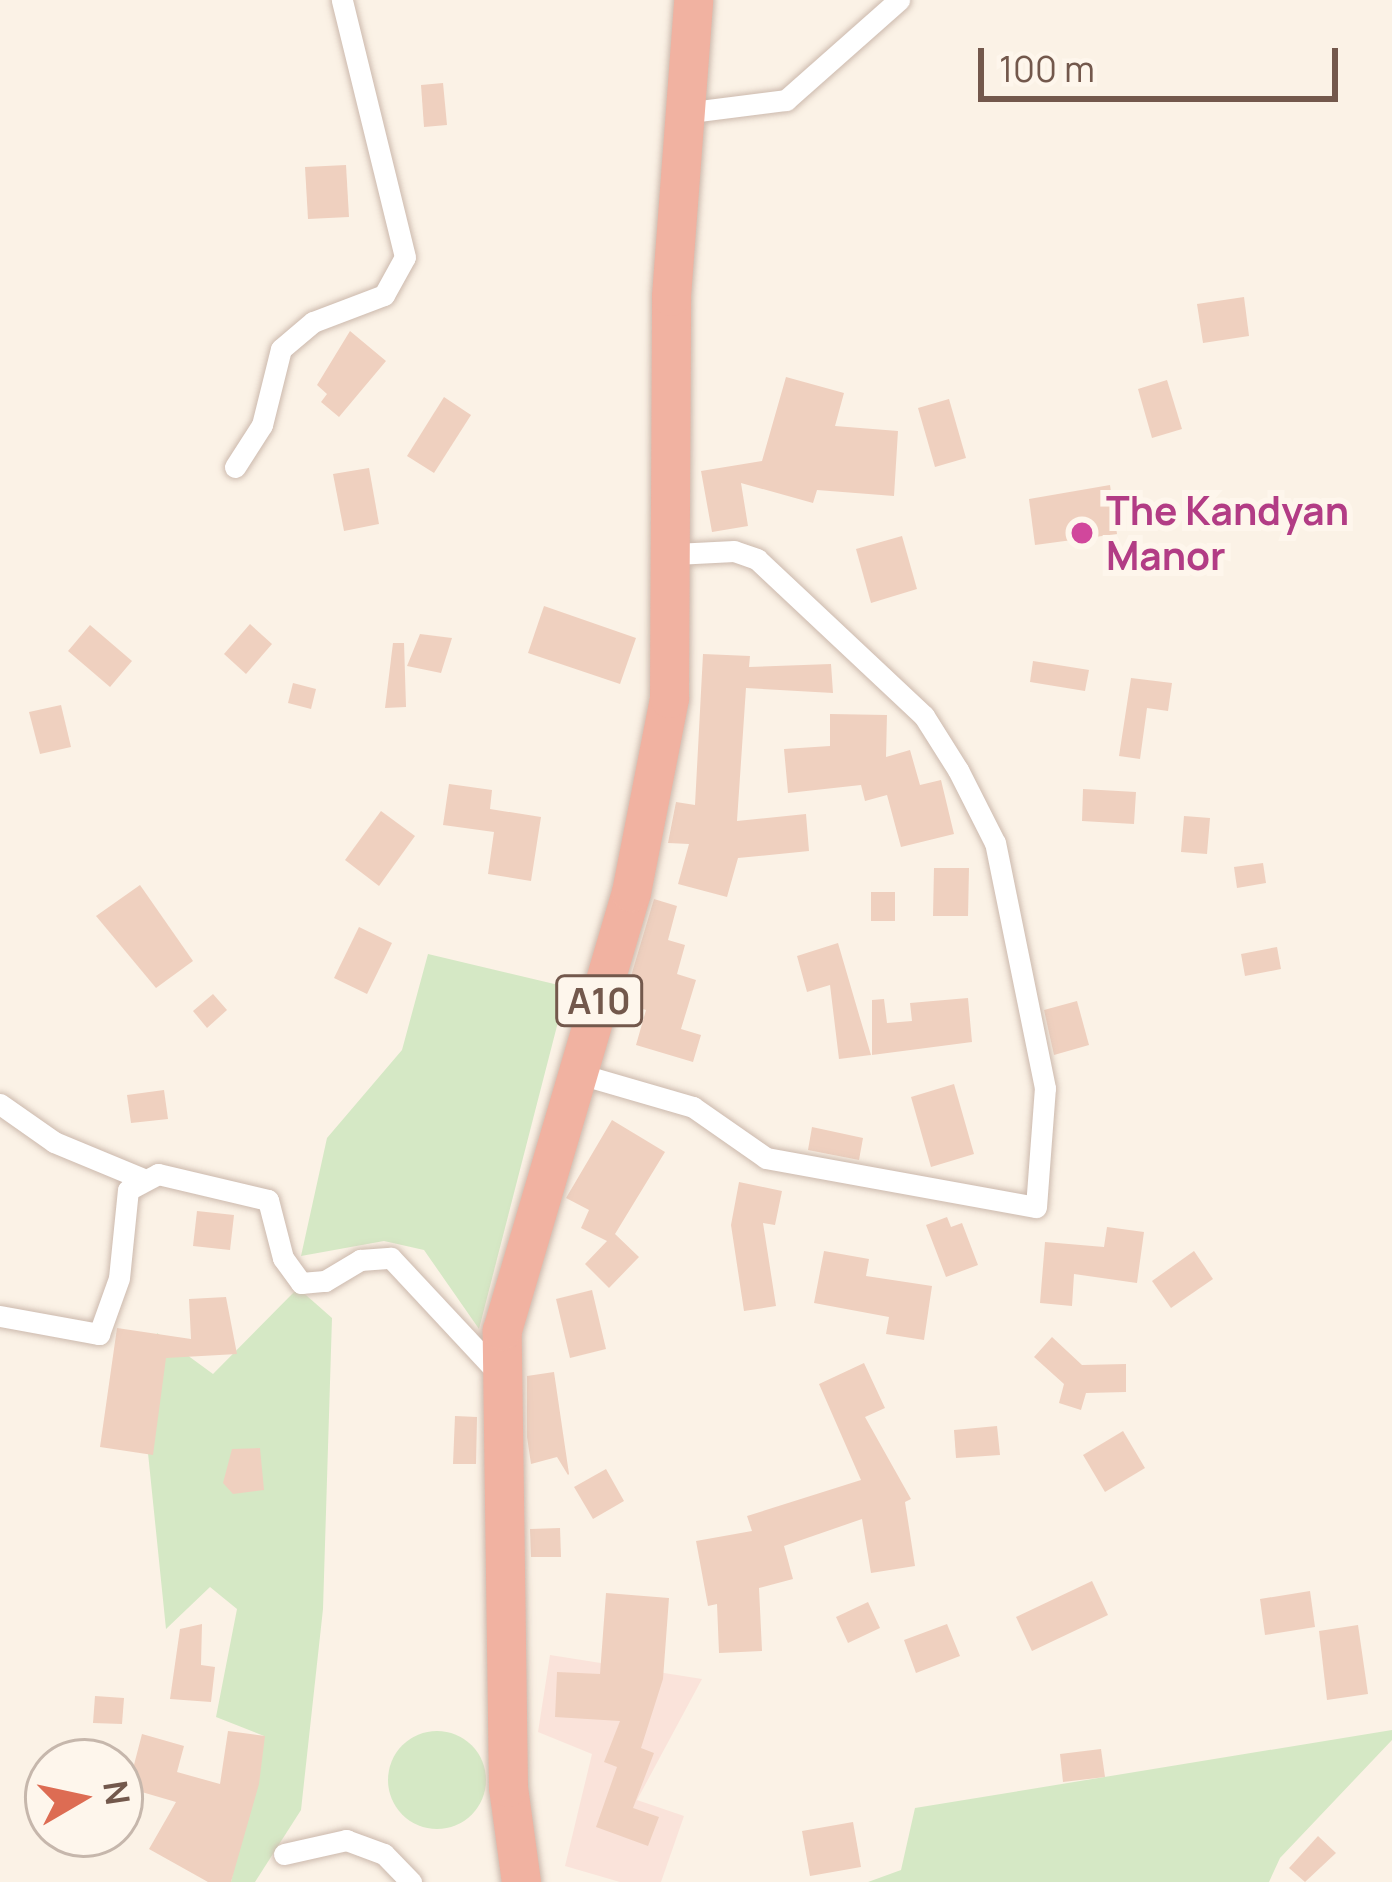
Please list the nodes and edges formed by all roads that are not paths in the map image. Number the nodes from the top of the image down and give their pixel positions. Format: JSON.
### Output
{"nodes":[{"id":1,"x":342,"y":0,"type":"edge"},
{"id":2,"x":693,"y":0,"type":"edge"},
{"id":3,"x":899,"y":0,"type":"edge"},
{"id":4,"x":683,"y":113,"type":"junction"},
{"id":5,"x":235,"y":467,"type":"dead end"},
{"id":6,"x":675,"y":554,"type":"junction"},
{"id":7,"x":577,"y":1073,"type":"junction"},
{"id":8,"x":0,"y":1104,"type":"edge"},
{"id":9,"x":141,"y":1178,"type":"junction"},
{"id":10,"x":0,"y":1316,"type":"edge"},
{"id":11,"x":500,"y":1374,"type":"junction"},
{"id":12,"x":284,"y":1853,"type":"dead end"},
{"id":13,"x":411,"y":1882,"type":"edge"},
{"id":14,"x":521,"y":1882,"type":"edge"}],
"edges":[{"from":1,"to":5,"type":"street"},
{"from":2,"to":4,"type":"highway","number":"A10"},
{"from":3,"to":4,"type":"street"},
{"from":4,"to":6,"type":"highway","number":"A10"},
{"from":6,"to":7,"type":"highway","number":"A10"},
{"from":6,"to":7,"type":"street"},
{"from":7,"to":11,"type":"highway","number":"A10"},
{"from":8,"to":9,"type":"street"},
{"from":9,"to":10,"type":"street"},
{"from":9,"to":11,"type":"street"},
{"from":11,"to":14,"type":"highway","number":"A10"},
{"from":12,"to":13,"type":"street"}]}
